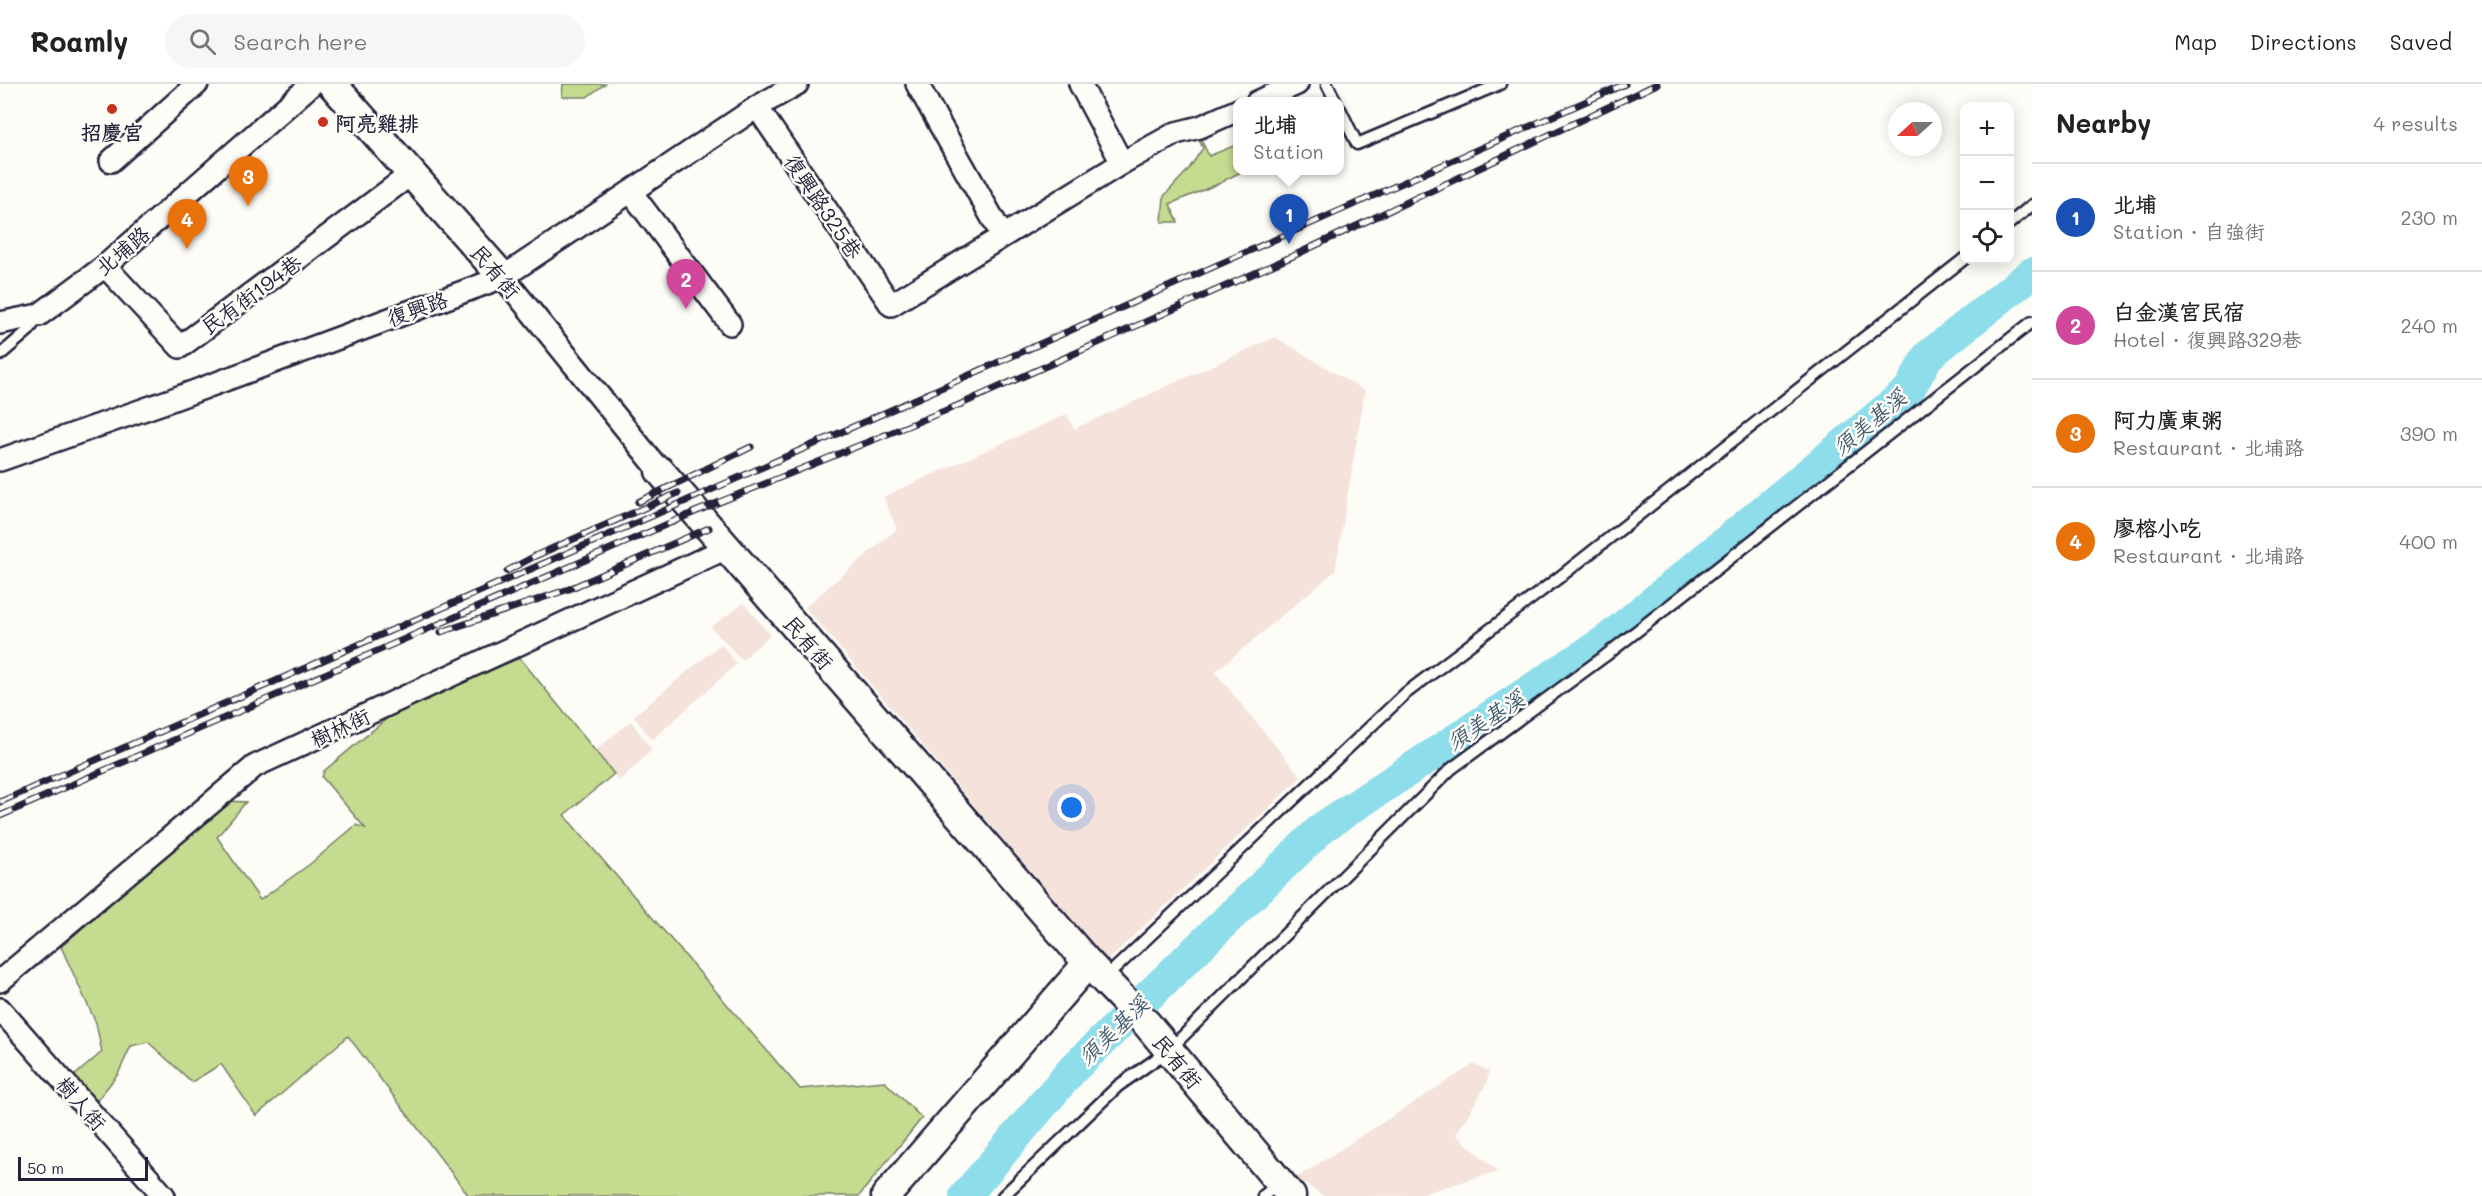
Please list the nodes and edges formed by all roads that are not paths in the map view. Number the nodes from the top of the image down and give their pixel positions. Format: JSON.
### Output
{"nodes":[{"id":1,"x":197,"y":84,"type":"edge"},
{"id":2,"x":312,"y":84,"type":"edge"},
{"id":3,"x":332,"y":84,"type":"edge"},
{"id":4,"x":797,"y":84,"type":"edge"},
{"id":5,"x":917,"y":84,"type":"edge"},
{"id":6,"x":1080,"y":84,"type":"edge"},
{"id":7,"x":1297,"y":84,"type":"edge"},
{"id":8,"x":1500,"y":84,"type":"edge"},
{"id":9,"x":1268,"y":97,"type":"edge"},
{"id":10,"x":757,"y":107,"type":"junction"},
{"id":11,"x":1233,"y":112,"type":"edge"},
{"id":12,"x":1344,"y":117,"type":"edge"},
{"id":13,"x":111,"y":161,"type":"dead end"},
{"id":14,"x":1122,"y":163,"type":"junction"},
{"id":15,"x":411,"y":174,"type":"junction"},
{"id":16,"x":631,"y":192,"type":"junction"},
{"id":17,"x":2032,"y":206,"type":"edge"},
{"id":18,"x":2014,"y":220,"type":"edge"},
{"id":19,"x":1002,"y":235,"type":"junction"},
{"id":20,"x":1960,"y":263,"type":"edge"},
{"id":21,"x":105,"y":266,"type":"junction"},
{"id":22,"x":503,"y":277,"type":"junction"},
{"id":23,"x":39,"y":315,"type":"junction"},
{"id":24,"x":2032,"y":322,"type":"edge"},
{"id":25,"x":0,"y":323,"type":"edge"},
{"id":26,"x":730,"y":324,"type":"dead end"},
{"id":27,"x":0,"y":355,"type":"edge"},
{"id":28,"x":0,"y":460,"type":"edge"},
{"id":29,"x":660,"y":471,"type":"joint"},
{"id":30,"x":728,"y":548,"type":"junction"},
{"id":31,"x":1096,"y":971,"type":"junction"},
{"id":32,"x":0,"y":981,"type":"edge"},
{"id":33,"x":0,"y":1010,"type":"edge"},
{"id":34,"x":1169,"y":1050,"type":"junction"},
{"id":35,"x":1278,"y":1192,"type":"edge"},
{"id":36,"x":164,"y":1196,"type":"edge"},
{"id":37,"x":886,"y":1196,"type":"edge"},
{"id":38,"x":1003,"y":1196,"type":"edge"}],
"edges":[{"from":1,"to":13,"type":"street"},
{"from":2,"to":21,"type":"street","name":"北埔路"},
{"from":3,"to":15,"type":"street","name":"民有街"},
{"from":4,"to":10,"type":"street","name":"復興路"},
{"from":5,"to":19,"type":"street"},
{"from":6,"to":14,"type":"street"},
{"from":7,"to":9,"type":"street"},
{"from":8,"to":12,"type":"lane"},
{"from":10,"to":16,"type":"street","name":"復興路"},
{"from":10,"to":19,"type":"street","name":"復興路325巷"},
{"from":11,"to":14,"type":"street"},
{"from":14,"to":19,"type":"street"},
{"from":15,"to":21,"type":"street","name":"民有街194巷"},
{"from":15,"to":22,"type":"street","name":"民有街"},
{"from":16,"to":22,"type":"street","name":"復興路"},
{"from":16,"to":26,"type":"street"},
{"from":17,"to":18,"type":"lane"},
{"from":20,"to":31,"type":"lane"},
{"from":21,"to":23,"type":"street","name":"北埔路"},
{"from":22,"to":28,"type":"street","name":"復興路"},
{"from":22,"to":29,"type":"street","name":"民有街"},
{"from":23,"to":25,"type":"street","name":"北埔路"},
{"from":23,"to":27,"type":"lane"},
{"from":24,"to":34,"type":"lane"},
{"from":29,"to":30,"type":"street","name":"民有街"},
{"from":30,"to":31,"type":"street","name":"民有街"},
{"from":30,"to":32,"type":"street","name":"樹林街"},
{"from":31,"to":34,"type":"street","name":"民有街"},
{"from":31,"to":37,"type":"street"},
{"from":33,"to":36,"type":"street","name":"樹人街"},
{"from":34,"to":35,"type":"street","name":"民有街"},
{"from":34,"to":38,"type":"lane"}]}
